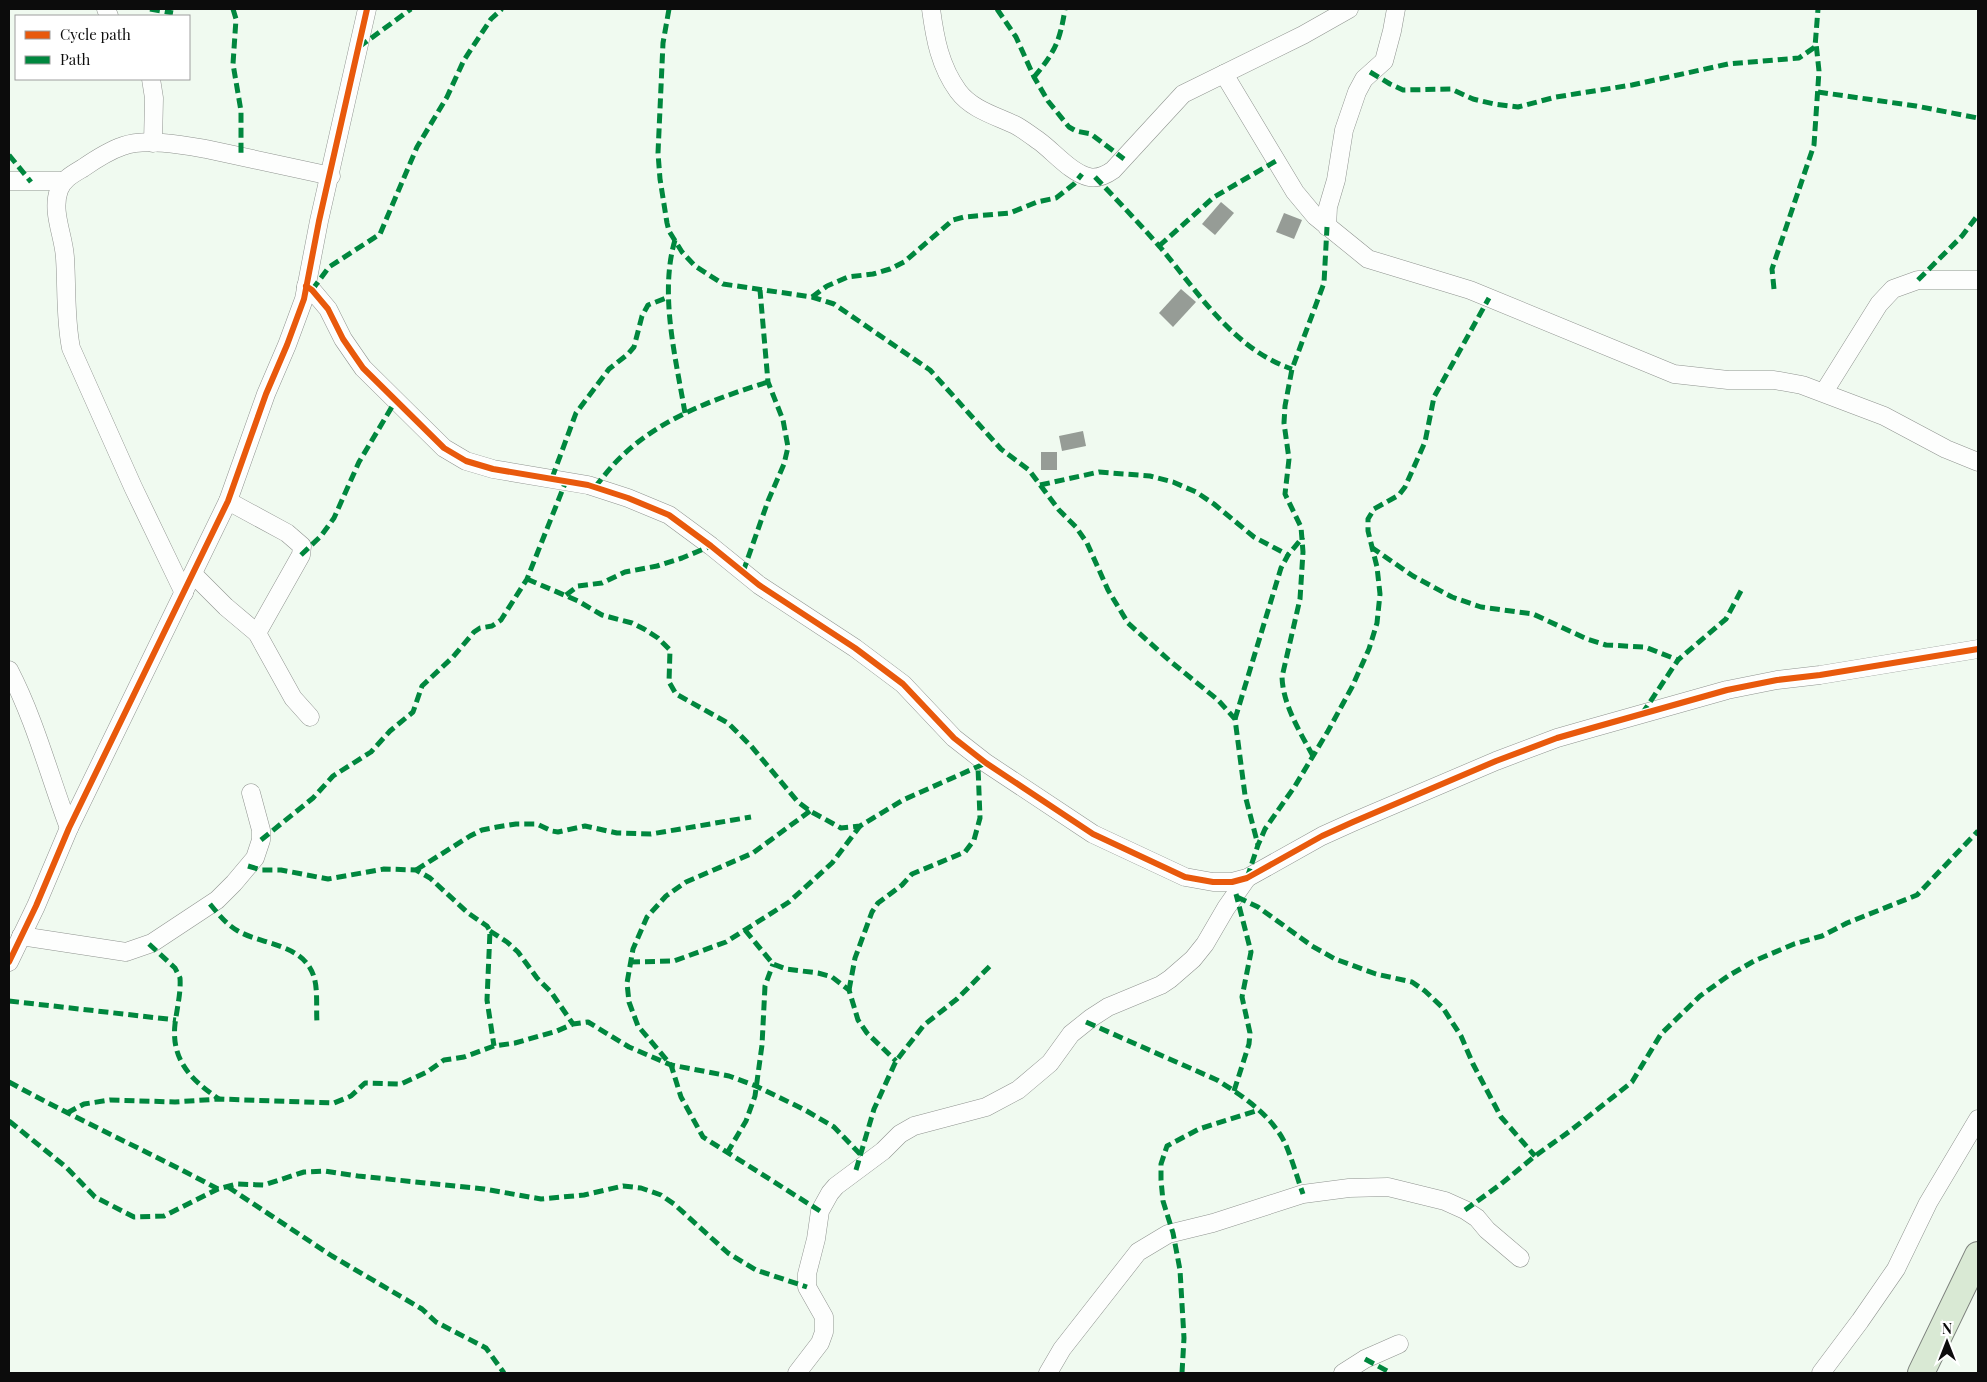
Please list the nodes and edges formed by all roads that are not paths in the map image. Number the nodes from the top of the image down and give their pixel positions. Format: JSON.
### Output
{"nodes":[{"id":1,"x":367,"y":9,"type":"edge"},
{"id":2,"x":931,"y":9,"type":"edge"},
{"id":3,"x":1349,"y":9,"type":"edge"},
{"id":4,"x":1396,"y":9,"type":"edge"},
{"id":5,"x":1224,"y":74,"type":"junction"},
{"id":6,"x":151,"y":80,"type":"edge"},
{"id":7,"x":153,"y":144,"type":"junction"},
{"id":8,"x":330,"y":176,"type":"junction"},
{"id":9,"x":9,"y":181,"type":"edge"},
{"id":10,"x":64,"y":181,"type":"junction"},
{"id":11,"x":1327,"y":227,"type":"junction"},
{"id":12,"x":1978,"y":280,"type":"edge"},
{"id":13,"x":306,"y":286,"type":"junction"},
{"id":14,"x":1824,"y":392,"type":"junction"},
{"id":15,"x":1978,"y":462,"type":"edge"},
{"id":16,"x":228,"y":501,"type":"junction"},
{"id":17,"x":193,"y":574,"type":"junction"},
{"id":18,"x":184,"y":593,"type":"junction"},
{"id":19,"x":257,"y":633,"type":"junction"},
{"id":20,"x":1978,"y":650,"type":"edge"},
{"id":21,"x":9,"y":670,"type":"edge"},
{"id":22,"x":310,"y":717,"type":"dead end"},
{"id":23,"x":252,"y":793,"type":"dead end"},
{"id":24,"x":69,"y":828,"type":"junction"},
{"id":25,"x":1247,"y":878,"type":"junction"},
{"id":26,"x":22,"y":936,"type":"junction"},
{"id":27,"x":9,"y":962,"type":"edge"},
{"id":28,"x":1978,"y":1119,"type":"edge"},
{"id":29,"x":1978,"y":1255,"type":"edge"},
{"id":30,"x":1520,"y":1258,"type":"dead end"},
{"id":31,"x":1399,"y":1344,"type":"dead end"},
{"id":32,"x":797,"y":1373,"type":"edge"},
{"id":33,"x":1048,"y":1373,"type":"edge"},
{"id":34,"x":1343,"y":1373,"type":"edge"},
{"id":35,"x":1821,"y":1373,"type":"edge"},
{"id":36,"x":1921,"y":1373,"type":"edge"}],
"edges":[{"from":1,"to":8,"type":"street"},
{"from":2,"to":5,"type":"street"},
{"from":3,"to":5,"type":"street"},
{"from":4,"to":11,"type":"street"},
{"from":5,"to":11,"type":"street"},
{"from":6,"to":7,"type":"street"},
{"from":7,"to":8,"type":"street"},
{"from":7,"to":10,"type":"street"},
{"from":8,"to":13,"type":"street"},
{"from":9,"to":10,"type":"street"},
{"from":10,"to":18,"type":"street"},
{"from":11,"to":14,"type":"street"},
{"from":12,"to":14,"type":"street"},
{"from":13,"to":16,"type":"street"},
{"from":13,"to":25,"type":"street"},
{"from":14,"to":15,"type":"street"},
{"from":16,"to":17,"type":"street"},
{"from":16,"to":19,"type":"street"},
{"from":17,"to":18,"type":"street"},
{"from":17,"to":19,"type":"street"},
{"from":18,"to":24,"type":"street"},
{"from":19,"to":22,"type":"street"},
{"from":20,"to":25,"type":"street"},
{"from":21,"to":24,"type":"street"},
{"from":23,"to":26,"type":"street"},
{"from":24,"to":26,"type":"street"},
{"from":25,"to":32,"type":"street"},
{"from":26,"to":27,"type":"street"},
{"from":28,"to":35,"type":"street"},
{"from":29,"to":36,"type":"highway"},
{"from":30,"to":33,"type":"street"},
{"from":31,"to":34,"type":"street"}]}
